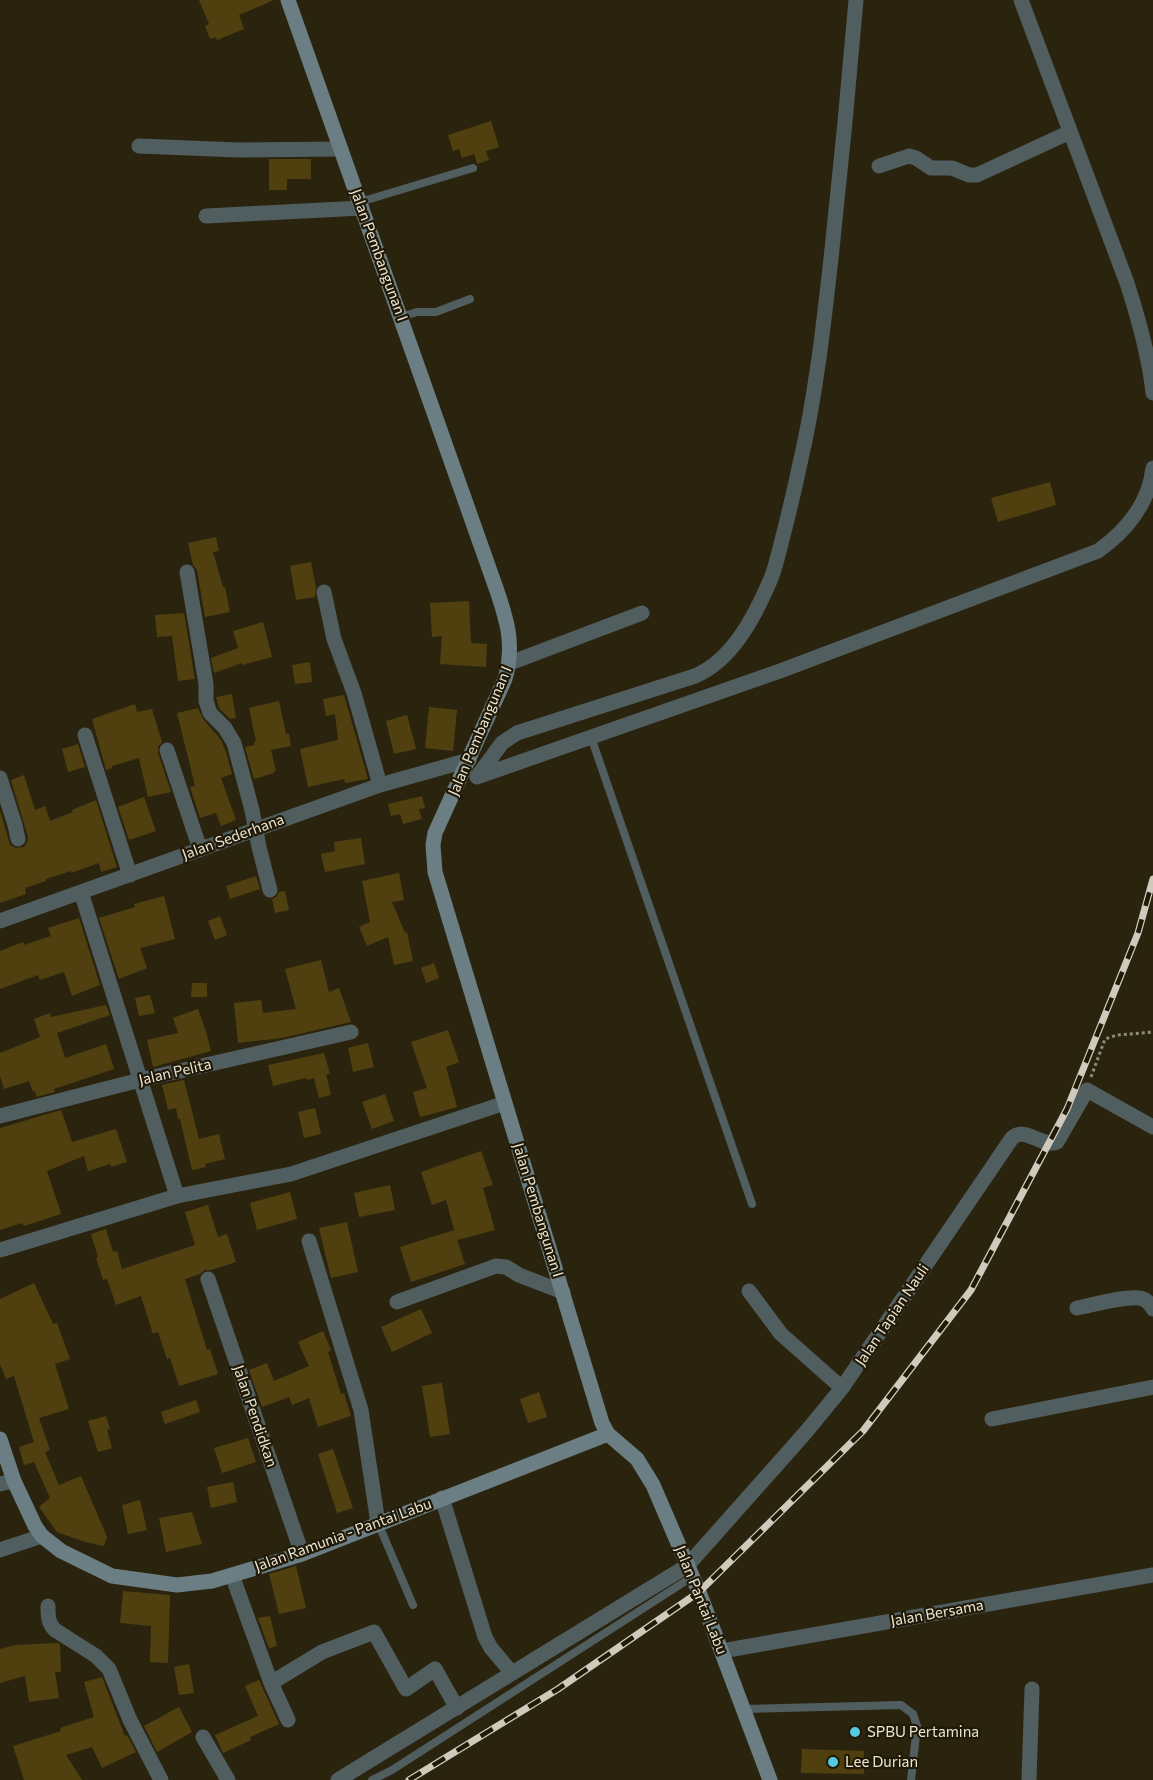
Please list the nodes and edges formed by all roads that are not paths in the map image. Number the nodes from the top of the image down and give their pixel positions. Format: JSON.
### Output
{"nodes":[{"id":1,"x":288,"y":0,"type":"edge"},
{"id":2,"x":856,"y":0,"type":"edge"},
{"id":3,"x":1021,"y":0,"type":"edge"},
{"id":4,"x":1070,"y":132,"type":"junction"},
{"id":5,"x":139,"y":146,"type":"dead end"},
{"id":6,"x":341,"y":149,"type":"junction"},
{"id":7,"x":879,"y":166,"type":"dead end"},
{"id":8,"x":473,"y":168,"type":"dead end"},
{"id":9,"x":361,"y":205,"type":"junction"},
{"id":10,"x":206,"y":216,"type":"dead end"},
{"id":11,"x":470,"y":299,"type":"dead end"},
{"id":12,"x":401,"y":317,"type":"junction"},
{"id":13,"x":1153,"y":393,"type":"edge"},
{"id":14,"x":1153,"y":468,"type":"edge"},
{"id":15,"x":187,"y":572,"type":"dead end"},
{"id":16,"x":324,"y":592,"type":"dead end"},
{"id":17,"x":642,"y":613,"type":"dead end"},
{"id":18,"x":510,"y":663,"type":"junction"},
{"id":19,"x":85,"y":735,"type":"dead end"},
{"id":20,"x":591,"y":737,"type":"junction"},
{"id":21,"x":167,"y":750,"type":"dead end"},
{"id":22,"x":469,"y":760,"type":"junction"},
{"id":23,"x":477,"y":777,"type":"junction"},
{"id":24,"x":0,"y":778,"type":"edge"},
{"id":25,"x":380,"y":784,"type":"junction"},
{"id":26,"x":458,"y":784,"type":"junction"},
{"id":27,"x":256,"y":829,"type":"junction"},
{"id":28,"x":18,"y":838,"type":"dead end"},
{"id":29,"x":200,"y":849,"type":"junction"},
{"id":30,"x":130,"y":874,"type":"junction"},
{"id":31,"x":270,"y":890,"type":"dead end"},
{"id":32,"x":81,"y":892,"type":"junction"},
{"id":33,"x":0,"y":921,"type":"edge"},
{"id":34,"x":351,"y":1032,"type":"dead end"},
{"id":35,"x":140,"y":1080,"type":"junction"},
{"id":36,"x":505,"y":1103,"type":"junction"},
{"id":37,"x":0,"y":1116,"type":"edge"},
{"id":38,"x":1153,"y":1127,"type":"edge"},
{"id":39,"x":177,"y":1196,"type":"junction"},
{"id":40,"x":752,"y":1204,"type":"dead end"},
{"id":41,"x":309,"y":1240,"type":"dead end"},
{"id":42,"x":0,"y":1250,"type":"edge"},
{"id":43,"x":208,"y":1279,"type":"dead end"},
{"id":44,"x":749,"y":1291,"type":"dead end"},
{"id":45,"x":563,"y":1292,"type":"junction"},
{"id":46,"x":397,"y":1302,"type":"dead end"},
{"id":47,"x":1077,"y":1308,"type":"dead end"},
{"id":48,"x":1153,"y":1310,"type":"edge"},
{"id":49,"x":1153,"y":1387,"type":"edge"},
{"id":50,"x":842,"y":1388,"type":"junction"},
{"id":51,"x":992,"y":1419,"type":"dead end"},
{"id":52,"x":608,"y":1434,"type":"junction"},
{"id":53,"x":0,"y":1439,"type":"edge"},
{"id":54,"x":7,"y":1482,"type":"edge"},
{"id":55,"x":442,"y":1498,"type":"junction"},
{"id":56,"x":378,"y":1523,"type":"junction"},
{"id":57,"x":42,"y":1536,"type":"junction"},
{"id":58,"x":0,"y":1550,"type":"edge"},
{"id":59,"x":302,"y":1554,"type":"junction"},
{"id":60,"x":690,"y":1572,"type":"junction"},
{"id":61,"x":232,"y":1575,"type":"junction"},
{"id":62,"x":1153,"y":1575,"type":"edge"},
{"id":63,"x":413,"y":1605,"type":"dead end"},
{"id":64,"x":48,"y":1606,"type":"dead end"},
{"id":65,"x":589,"y":1635,"type":"junction"},
{"id":66,"x":722,"y":1651,"type":"junction"},
{"id":67,"x":512,"y":1673,"type":"junction"},
{"id":68,"x":271,"y":1683,"type":"junction"},
{"id":69,"x":1032,"y":1689,"type":"dead end"},
{"id":70,"x":457,"y":1708,"type":"junction"},
{"id":71,"x":744,"y":1709,"type":"junction"},
{"id":72,"x":288,"y":1720,"type":"dead end"},
{"id":73,"x":203,"y":1737,"type":"dead end"},
{"id":74,"x":161,"y":1780,"type":"edge"},
{"id":75,"x":228,"y":1780,"type":"edge"},
{"id":76,"x":338,"y":1780,"type":"edge"},
{"id":77,"x":372,"y":1780,"type":"edge"},
{"id":78,"x":770,"y":1780,"type":"edge"},
{"id":79,"x":911,"y":1780,"type":"edge"},
{"id":80,"x":1029,"y":1780,"type":"edge"}],
"edges":[{"from":1,"to":6,"type":"main road","name":"Jalan Pembangunan I"},
{"from":2,"to":23,"type":"street"},
{"from":3,"to":4,"type":"street"},
{"from":4,"to":7,"type":"street"},
{"from":4,"to":13,"type":"street"},
{"from":5,"to":6,"type":"street"},
{"from":6,"to":9,"type":"main road","name":"Jalan Pembangunan I"},
{"from":8,"to":9,"type":"lane"},
{"from":9,"to":10,"type":"street"},
{"from":9,"to":12,"type":"main road","name":"Jalan Pembangunan I"},
{"from":11,"to":12,"type":"lane"},
{"from":12,"to":18,"type":"main road","name":"Jalan Pembangunan I"},
{"from":14,"to":20,"type":"street"},
{"from":15,"to":27,"type":"street"},
{"from":16,"to":25,"type":"street"},
{"from":17,"to":18,"type":"street"},
{"from":18,"to":22,"type":"main road","name":"Jalan Pembangunan I"},
{"from":19,"to":30,"type":"street"},
{"from":20,"to":23,"type":"street"},
{"from":20,"to":40,"type":"lane"},
{"from":21,"to":29,"type":"street"},
{"from":22,"to":25,"type":"street","name":"Jalan Sederhana"},
{"from":22,"to":26,"type":"main road","name":"Jalan Pembangunan I"},
{"from":23,"to":26,"type":"street"},
{"from":24,"to":28,"type":"street"},
{"from":25,"to":27,"type":"street","name":"Jalan Sederhana"},
{"from":26,"to":36,"type":"main road","name":"Jalan Pembangunan I"},
{"from":27,"to":29,"type":"street","name":"Jalan Sederhana"},
{"from":27,"to":31,"type":"street"},
{"from":29,"to":30,"type":"street","name":"Jalan Sederhana"},
{"from":30,"to":32,"type":"street","name":"Jalan Sederhana"},
{"from":32,"to":33,"type":"street","name":"Jalan Sederhana"},
{"from":32,"to":35,"type":"street"},
{"from":34,"to":35,"type":"street","name":"Jalan Pelita"},
{"from":35,"to":37,"type":"street","name":"Jalan Pelita"},
{"from":35,"to":39,"type":"street"},
{"from":36,"to":39,"type":"street"},
{"from":36,"to":45,"type":"main road","name":"Jalan Pembangunan I"},
{"from":38,"to":50,"type":"street","name":"Jalan Tapian Nauli"},
{"from":39,"to":42,"type":"street"},
{"from":41,"to":56,"type":"street"},
{"from":43,"to":59,"type":"street","name":"Jalan Pendidkan"},
{"from":44,"to":50,"type":"street"},
{"from":45,"to":46,"type":"street"},
{"from":45,"to":52,"type":"main road","name":"Jalan Pembangunan I"},
{"from":47,"to":48,"type":"street"},
{"from":49,"to":51,"type":"street"},
{"from":50,"to":60,"type":"street","name":"Jalan Tapian Nauli"},
{"from":52,"to":55,"type":"main road","name":"Jalan Ramunia - Pantai Labu"},
{"from":52,"to":60,"type":"main road","name":"Jalan Pantai Labu"},
{"from":53,"to":54,"type":"main road","name":"Jalan Ramunia - Pantai Labu"},
{"from":54,"to":57,"type":"main road","name":"Jalan Ramunia - Pantai Labu"},
{"from":55,"to":56,"type":"main road","name":"Jalan Ramunia - Pantai Labu"},
{"from":55,"to":67,"type":"street"},
{"from":56,"to":59,"type":"main road","name":"Jalan Ramunia - Pantai Labu"},
{"from":56,"to":63,"type":"lane"},
{"from":57,"to":58,"type":"street"},
{"from":57,"to":61,"type":"main road","name":"Jalan Ramunia - Pantai Labu"},
{"from":59,"to":61,"type":"main road","name":"Jalan Ramunia - Pantai Labu"},
{"from":60,"to":65,"type":"street","name":"Jalan Tapian Nauli"},
{"from":60,"to":66,"type":"main road","name":"Jalan Pantai Labu"},
{"from":61,"to":68,"type":"street"},
{"from":62,"to":66,"type":"street","name":"Jalan Bersama"},
{"from":64,"to":74,"type":"street"},
{"from":65,"to":67,"type":"street","name":"Jalan Tapian Nauli"},
{"from":65,"to":77,"type":"lane"},
{"from":66,"to":71,"type":"main road","name":"Jalan Pantai Labu"},
{"from":67,"to":70,"type":"street","name":"Jalan Tapian Nauli"},
{"from":68,"to":70,"type":"street"},
{"from":68,"to":72,"type":"street"},
{"from":69,"to":80,"type":"street"},
{"from":70,"to":76,"type":"street","name":"Jalan Tapian Nauli"},
{"from":71,"to":78,"type":"main road","name":"Jalan Pantai Labu"},
{"from":71,"to":79,"type":"lane"},
{"from":73,"to":75,"type":"street"}]}
